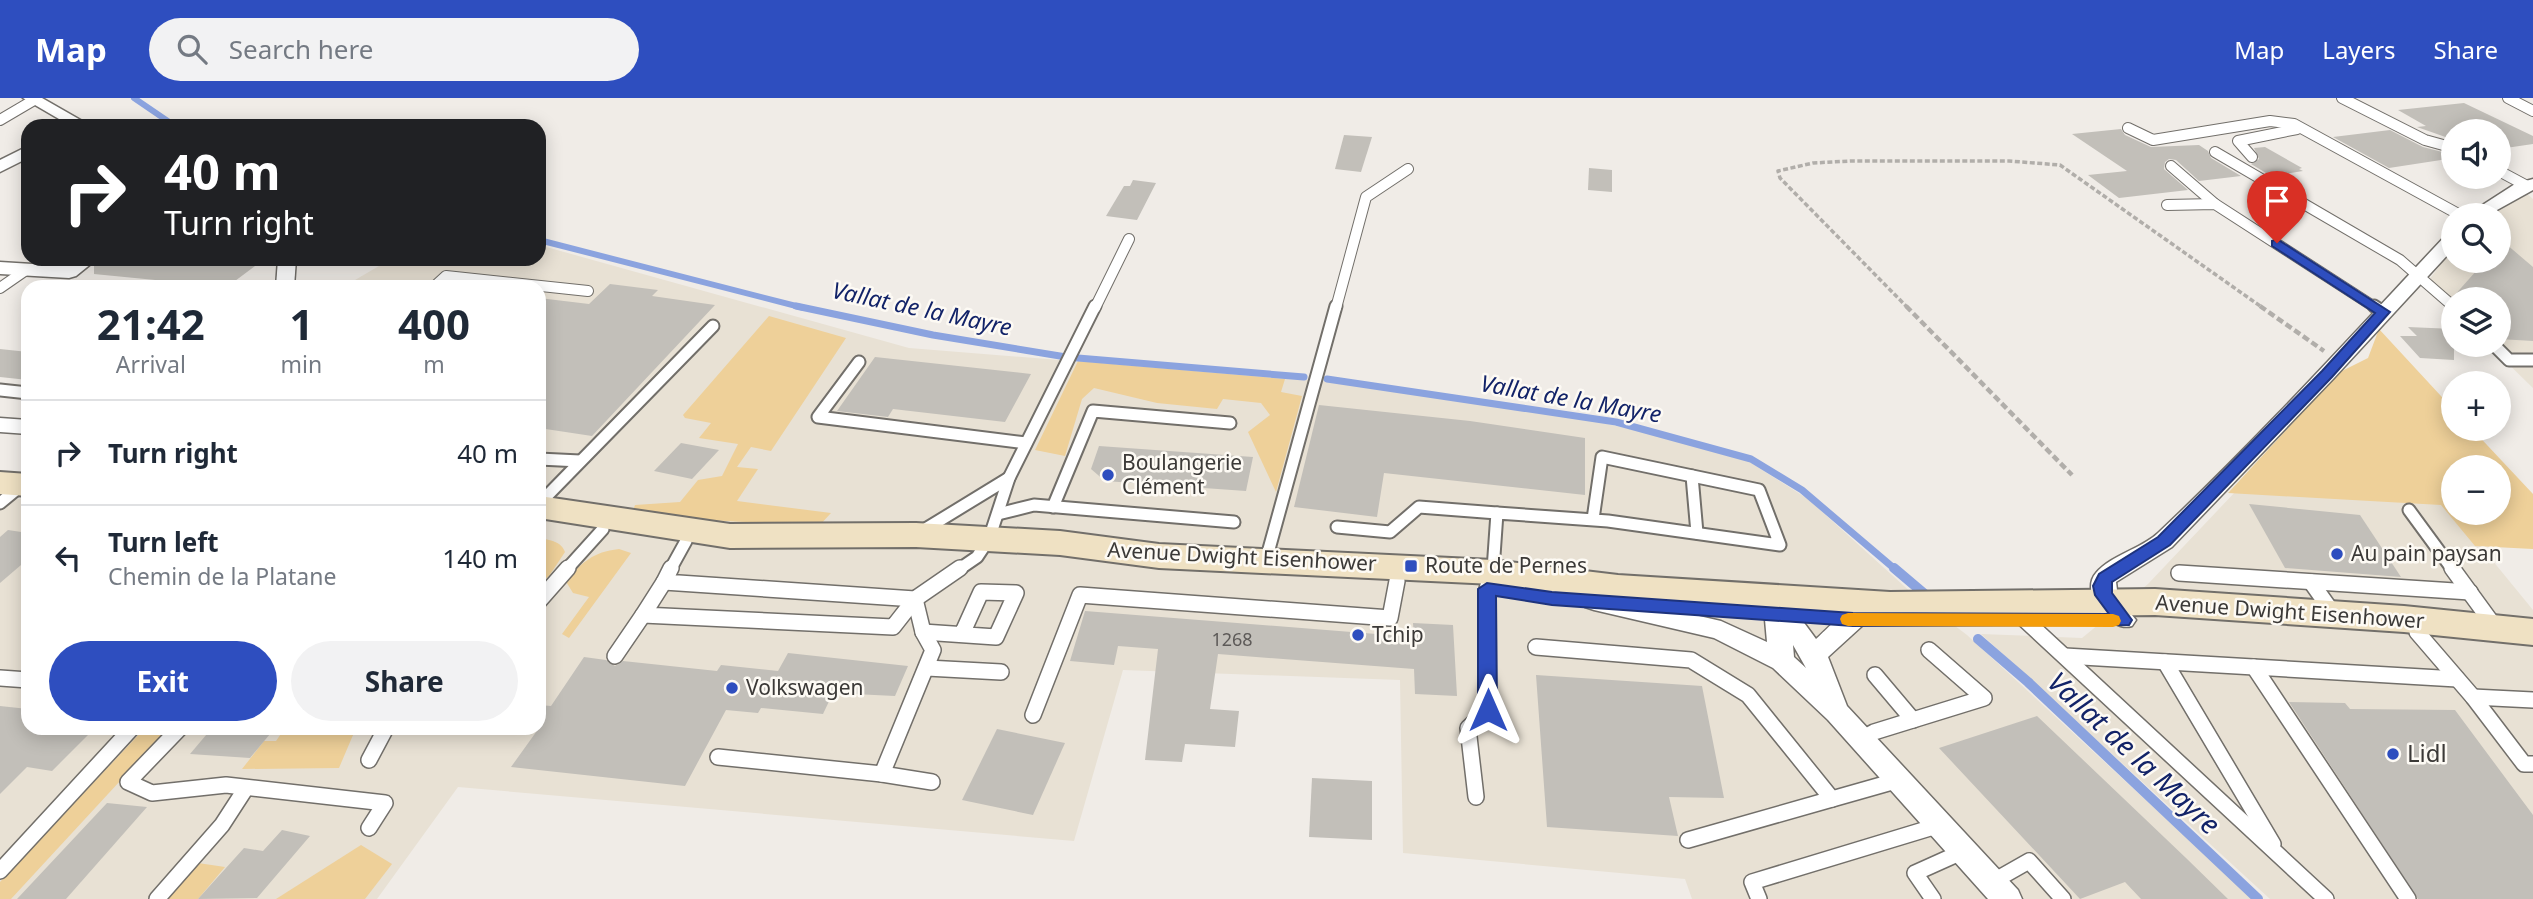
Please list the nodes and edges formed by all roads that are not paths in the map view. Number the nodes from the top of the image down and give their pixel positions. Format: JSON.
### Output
{"nodes":[{"id":1,"x":2342,"y":98,"type":"edge"},
{"id":2,"x":2508,"y":98,"type":"edge"},
{"id":3,"x":32,"y":99,"type":"edge"},
{"id":4,"x":2533,"y":111,"type":"edge"},
{"id":5,"x":67,"y":119,"type":"edge"},
{"id":6,"x":0,"y":120,"type":"edge"},
{"id":7,"x":2128,"y":128,"type":"dead end"},
{"id":8,"x":2301,"y":128,"type":"junction"},
{"id":9,"x":2441,"y":144,"type":"edge"},
{"id":10,"x":2215,"y":152,"type":"dead end"},
{"id":11,"x":21,"y":155,"type":"edge"},
{"id":12,"x":2252,"y":158,"type":"dead end"},
{"id":13,"x":2171,"y":166,"type":"dead end"},
{"id":14,"x":0,"y":167,"type":"edge"},
{"id":15,"x":1408,"y":169,"type":"dead end"},
{"id":16,"x":2511,"y":176,"type":"edge"},
{"id":17,"x":2530,"y":185,"type":"edge"},
{"id":18,"x":2498,"y":203,"type":"edge"},
{"id":19,"x":2215,"y":204,"type":"junction"},
{"id":20,"x":2167,"y":205,"type":"dead end"},
{"id":21,"x":2441,"y":205,"type":"edge"},
{"id":22,"x":1129,"y":239,"type":"dead end"},
{"id":23,"x":2441,"y":250,"type":"edge"},
{"id":24,"x":78,"y":266,"type":"edge"},
{"id":25,"x":0,"y":268,"type":"edge"},
{"id":26,"x":26,"y":270,"type":"junction"},
{"id":27,"x":2418,"y":273,"type":"junction"},
{"id":28,"x":441,"y":280,"type":"edge"},
{"id":29,"x":484,"y":280,"type":"edge"},
{"id":30,"x":546,"y":287,"type":"edge"},
{"id":31,"x":0,"y":288,"type":"edge"},
{"id":32,"x":588,"y":291,"type":"dead end"},
{"id":33,"x":2441,"y":295,"type":"edge"},
{"id":34,"x":2383,"y":312,"type":"junction"},
{"id":35,"x":713,"y":326,"type":"dead end"},
{"id":36,"x":2506,"y":357,"type":"edge"},
{"id":37,"x":2533,"y":360,"type":"edge"},
{"id":38,"x":859,"y":362,"type":"dead end"},
{"id":39,"x":0,"y":390,"type":"edge"},
{"id":40,"x":21,"y":392,"type":"edge"},
{"id":41,"x":1230,"y":423,"type":"dead end"},
{"id":42,"x":0,"y":425,"type":"edge"},
{"id":43,"x":21,"y":426,"type":"edge"},
{"id":44,"x":1026,"y":443,"type":"junction"},
{"id":45,"x":546,"y":459,"type":"edge"},
{"id":46,"x":580,"y":461,"type":"junction"},
{"id":47,"x":1692,"y":476,"type":"junction"},
{"id":48,"x":1009,"y":478,"type":"junction"},
{"id":49,"x":546,"y":497,"type":"edge"},
{"id":50,"x":546,"y":506,"type":"edge"},
{"id":51,"x":1052,"y":507,"type":"junction"},
{"id":52,"x":2409,"y":510,"type":"dead end"},
{"id":53,"x":1497,"y":513,"type":"junction"},
{"id":54,"x":1593,"y":519,"type":"junction"},
{"id":55,"x":1234,"y":522,"type":"dead end"},
{"id":56,"x":546,"y":524,"type":"edge"},
{"id":57,"x":1337,"y":527,"type":"dead end"},
{"id":58,"x":603,"y":529,"type":"junction"},
{"id":59,"x":1697,"y":533,"type":"junction"},
{"id":60,"x":916,"y":535,"type":"junction"},
{"id":61,"x":988,"y":537,"type":"junction"},
{"id":62,"x":686,"y":541,"type":"junction"},
{"id":63,"x":1266,"y":561,"type":"junction"},
{"id":64,"x":2179,"y":573,"type":"dead end"},
{"id":65,"x":1490,"y":580,"type":"junction"},
{"id":66,"x":1397,"y":581,"type":"junction"},
{"id":67,"x":664,"y":582,"type":"junction"},
{"id":68,"x":2311,"y":582,"type":"junction"},
{"id":69,"x":2470,"y":592,"type":"junction"},
{"id":70,"x":546,"y":593,"type":"edge"},
{"id":71,"x":1606,"y":594,"type":"junction"},
{"id":72,"x":915,"y":599,"type":"junction"},
{"id":73,"x":1776,"y":605,"type":"junction"},
{"id":74,"x":1890,"y":605,"type":"junction"},
{"id":75,"x":2115,"y":611,"type":"junction"},
{"id":76,"x":2017,"y":613,"type":"junction"},
{"id":77,"x":2333,"y":614,"type":"junction"},
{"id":78,"x":643,"y":615,"type":"junction"},
{"id":79,"x":1853,"y":620,"type":"junction"},
{"id":80,"x":2495,"y":627,"type":"junction"},
{"id":81,"x":923,"y":632,"type":"junction"},
{"id":82,"x":2417,"y":632,"type":"junction"},
{"id":83,"x":2533,"y":632,"type":"edge"},
{"id":84,"x":962,"y":634,"type":"dead end"},
{"id":85,"x":2533,"y":644,"type":"edge"},
{"id":86,"x":1536,"y":647,"type":"dead end"},
{"id":87,"x":1929,"y":650,"type":"dead end"},
{"id":88,"x":1814,"y":655,"type":"junction"},
{"id":89,"x":615,"y":656,"type":"dead end"},
{"id":90,"x":2065,"y":656,"type":"junction"},
{"id":91,"x":1782,"y":661,"type":"junction"},
{"id":92,"x":2165,"y":662,"type":"junction"},
{"id":93,"x":2254,"y":667,"type":"junction"},
{"id":94,"x":927,"y":668,"type":"junction"},
{"id":95,"x":1001,"y":672,"type":"dead end"},
{"id":96,"x":1875,"y":676,"type":"dead end"},
{"id":97,"x":0,"y":678,"type":"edge"},
{"id":98,"x":2457,"y":679,"type":"junction"},
{"id":99,"x":21,"y":680,"type":"edge"},
{"id":100,"x":2473,"y":697,"type":"junction"},
{"id":101,"x":2533,"y":700,"type":"edge"},
{"id":102,"x":1836,"y":713,"type":"junction"},
{"id":103,"x":1033,"y":715,"type":"dead end"},
{"id":104,"x":1913,"y":720,"type":"junction"},
{"id":105,"x":126,"y":735,"type":"edge"},
{"id":106,"x":173,"y":735,"type":"edge"},
{"id":107,"x":382,"y":735,"type":"edge"},
{"id":108,"x":1861,"y":739,"type":"junction"},
{"id":109,"x":718,"y":757,"type":"dead end"},
{"id":110,"x":369,"y":760,"type":"dead end"},
{"id":111,"x":2533,"y":764,"type":"edge"},
{"id":112,"x":881,"y":774,"type":"junction"},
{"id":113,"x":1899,"y":780,"type":"junction"},
{"id":114,"x":932,"y":782,"type":"dead end"},
{"id":115,"x":246,"y":788,"type":"junction"},
{"id":116,"x":1476,"y":797,"type":"dead end"},
{"id":117,"x":1832,"y":799,"type":"junction"},
{"id":118,"x":1940,"y":825,"type":"junction"},
{"id":119,"x":369,"y":828,"type":"dead end"},
{"id":120,"x":1688,"y":840,"type":"dead end"},
{"id":121,"x":1964,"y":851,"type":"junction"},
{"id":122,"x":2281,"y":857,"type":"junction"},
{"id":123,"x":0,"y":871,"type":"edge"},
{"id":124,"x":1999,"y":890,"type":"edge"},
{"id":125,"x":157,"y":899,"type":"edge"},
{"id":126,"x":1759,"y":899,"type":"edge"},
{"id":127,"x":1933,"y":899,"type":"edge"},
{"id":128,"x":2063,"y":899,"type":"edge"},
{"id":129,"x":2326,"y":899,"type":"edge"},
{"id":130,"x":2408,"y":899,"type":"edge"}],
"edges":[{"from":1,"to":9,"type":"lane"},
{"from":2,"to":4,"type":"lane"},
{"from":3,"to":5,"type":"street"},
{"from":3,"to":6,"type":"lane"},
{"from":7,"to":8,"type":"lane"},
{"from":8,"to":12,"type":"lane"},
{"from":8,"to":21,"type":"lane"},
{"from":10,"to":27,"type":"lane"},
{"from":11,"to":14,"type":"street"},
{"from":13,"to":19,"type":"lane"},
{"from":15,"to":63,"type":"lane"},
{"from":16,"to":17,"type":"lane"},
{"from":17,"to":18,"type":"street"},
{"from":19,"to":20,"type":"lane"},
{"from":19,"to":34,"type":"lane"},
{"from":22,"to":44,"type":"lane"},
{"from":23,"to":27,"type":"street"},
{"from":24,"to":26,"type":"street"},
{"from":25,"to":26,"type":"street"},
{"from":26,"to":31,"type":"lane"},
{"from":27,"to":33,"type":"lane"},
{"from":27,"to":34,"type":"street"},
{"from":28,"to":29,"type":"lane"},
{"from":30,"to":32,"type":"lane"},
{"from":34,"to":75,"type":"street"},
{"from":35,"to":46,"type":"lane"},
{"from":36,"to":37,"type":"lane"},
{"from":38,"to":44,"type":"lane"},
{"from":39,"to":40,"type":"lane"},
{"from":41,"to":51,"type":"lane"},
{"from":42,"to":43,"type":"street"},
{"from":44,"to":48,"type":"lane"},
{"from":45,"to":46,"type":"lane"},
{"from":46,"to":49,"type":"lane"},
{"from":47,"to":54,"type":"lane"},
{"from":47,"to":59,"type":"lane"},
{"from":47,"to":59,"type":"lane"},
{"from":48,"to":60,"type":"lane"},
{"from":48,"to":61,"type":"lane"},
{"from":50,"to":60,"type":"main road","name":"Avenue Dwight Eisenhower"},
{"from":51,"to":55,"type":"lane"},
{"from":51,"to":61,"type":"lane"},
{"from":52,"to":69,"type":"lane"},
{"from":53,"to":54,"type":"lane"},
{"from":53,"to":57,"type":"lane"},
{"from":53,"to":65,"type":"lane"},
{"from":54,"to":59,"type":"lane"},
{"from":56,"to":58,"type":"main road","name":"Avenue Dwight Eisenhower"},
{"from":58,"to":62,"type":"main road","name":"Avenue Dwight Eisenhower"},
{"from":58,"to":70,"type":"lane"},
{"from":60,"to":61,"type":"main road","name":"Avenue Dwight Eisenhower"},
{"from":61,"to":62,"type":"main road","name":"Avenue Dwight Eisenhower"},
{"from":61,"to":63,"type":"main road","name":"Avenue Dwight Eisenhower"},
{"from":61,"to":66,"type":"main road","name":"Avenue Dwight Eisenhower"},
{"from":61,"to":72,"type":"lane"},
{"from":62,"to":67,"type":"lane"},
{"from":63,"to":65,"type":"main road","name":"Avenue Dwight Eisenhower"},
{"from":64,"to":68,"type":"lane"},
{"from":65,"to":66,"type":"main road","name":"Avenue Dwight Eisenhower"},
{"from":65,"to":71,"type":"main road","name":"Avenue Dwight Eisenhower"},
{"from":65,"to":116,"type":"lane"},
{"from":66,"to":103,"type":"lane"},
{"from":67,"to":72,"type":"lane"},
{"from":67,"to":78,"type":"lane"},
{"from":68,"to":69,"type":"lane"},
{"from":68,"to":77,"type":"lane"},
{"from":69,"to":80,"type":"lane"},
{"from":71,"to":73,"type":"main road","name":"Avenue Dwight Eisenhower"},
{"from":71,"to":74,"type":"lane"},
{"from":71,"to":91,"type":"street"},
{"from":72,"to":78,"type":"lane"},
{"from":72,"to":81,"type":"lane"},
{"from":73,"to":74,"type":"main road","name":"Avenue Dwight Eisenhower"},
{"from":73,"to":79,"type":"main road","name":"Avenue Dwight Eisenhower"},
{"from":73,"to":88,"type":"street"},
{"from":73,"to":91,"type":"street"},
{"from":74,"to":76,"type":"main road","name":"Avenue Dwight Eisenhower"},
{"from":75,"to":76,"type":"main road","name":"Avenue Dwight Eisenhower"},
{"from":75,"to":77,"type":"main road","name":"Avenue Dwight Eisenhower"},
{"from":75,"to":82,"type":"main road","name":"Avenue Dwight Eisenhower"},
{"from":76,"to":79,"type":"main road","name":"Avenue Dwight Eisenhower"},
{"from":76,"to":90,"type":"lane"},
{"from":77,"to":80,"type":"main road","name":"Avenue Dwight Eisenhower"},
{"from":78,"to":89,"type":"lane"},
{"from":79,"to":88,"type":"street"},
{"from":80,"to":83,"type":"main road","name":"Avenue Dwight Eisenhower"},
{"from":81,"to":84,"type":"lane"},
{"from":81,"to":94,"type":"lane"},
{"from":82,"to":85,"type":"main road","name":"Avenue Dwight Eisenhower"},
{"from":82,"to":98,"type":"lane"},
{"from":86,"to":117,"type":"lane"},
{"from":87,"to":104,"type":"lane"},
{"from":88,"to":102,"type":"street"},
{"from":90,"to":92,"type":"lane"},
{"from":90,"to":122,"type":"lane"},
{"from":91,"to":102,"type":"street"},
{"from":92,"to":93,"type":"lane"},
{"from":92,"to":122,"type":"lane"},
{"from":93,"to":98,"type":"lane"},
{"from":93,"to":130,"type":"lane"},
{"from":94,"to":95,"type":"lane"},
{"from":94,"to":112,"type":"lane"},
{"from":96,"to":104,"type":"lane"},
{"from":97,"to":99,"type":"lane"},
{"from":98,"to":100,"type":"lane"},
{"from":100,"to":101,"type":"lane"},
{"from":100,"to":111,"type":"lane"},
{"from":102,"to":108,"type":"street"},
{"from":104,"to":108,"type":"lane"},
{"from":105,"to":123,"type":"lane"},
{"from":106,"to":115,"type":"lane"},
{"from":107,"to":110,"type":"lane"},
{"from":108,"to":113,"type":"street"},
{"from":109,"to":112,"type":"lane"},
{"from":112,"to":114,"type":"lane"},
{"from":113,"to":117,"type":"lane"},
{"from":113,"to":118,"type":"street"},
{"from":115,"to":119,"type":"lane"},
{"from":115,"to":125,"type":"lane"},
{"from":117,"to":120,"type":"lane"},
{"from":118,"to":121,"type":"street"},
{"from":118,"to":126,"type":"lane"},
{"from":121,"to":124,"type":"street"},
{"from":121,"to":127,"type":"lane"},
{"from":122,"to":129,"type":"lane"},
{"from":124,"to":128,"type":"lane"}]}
